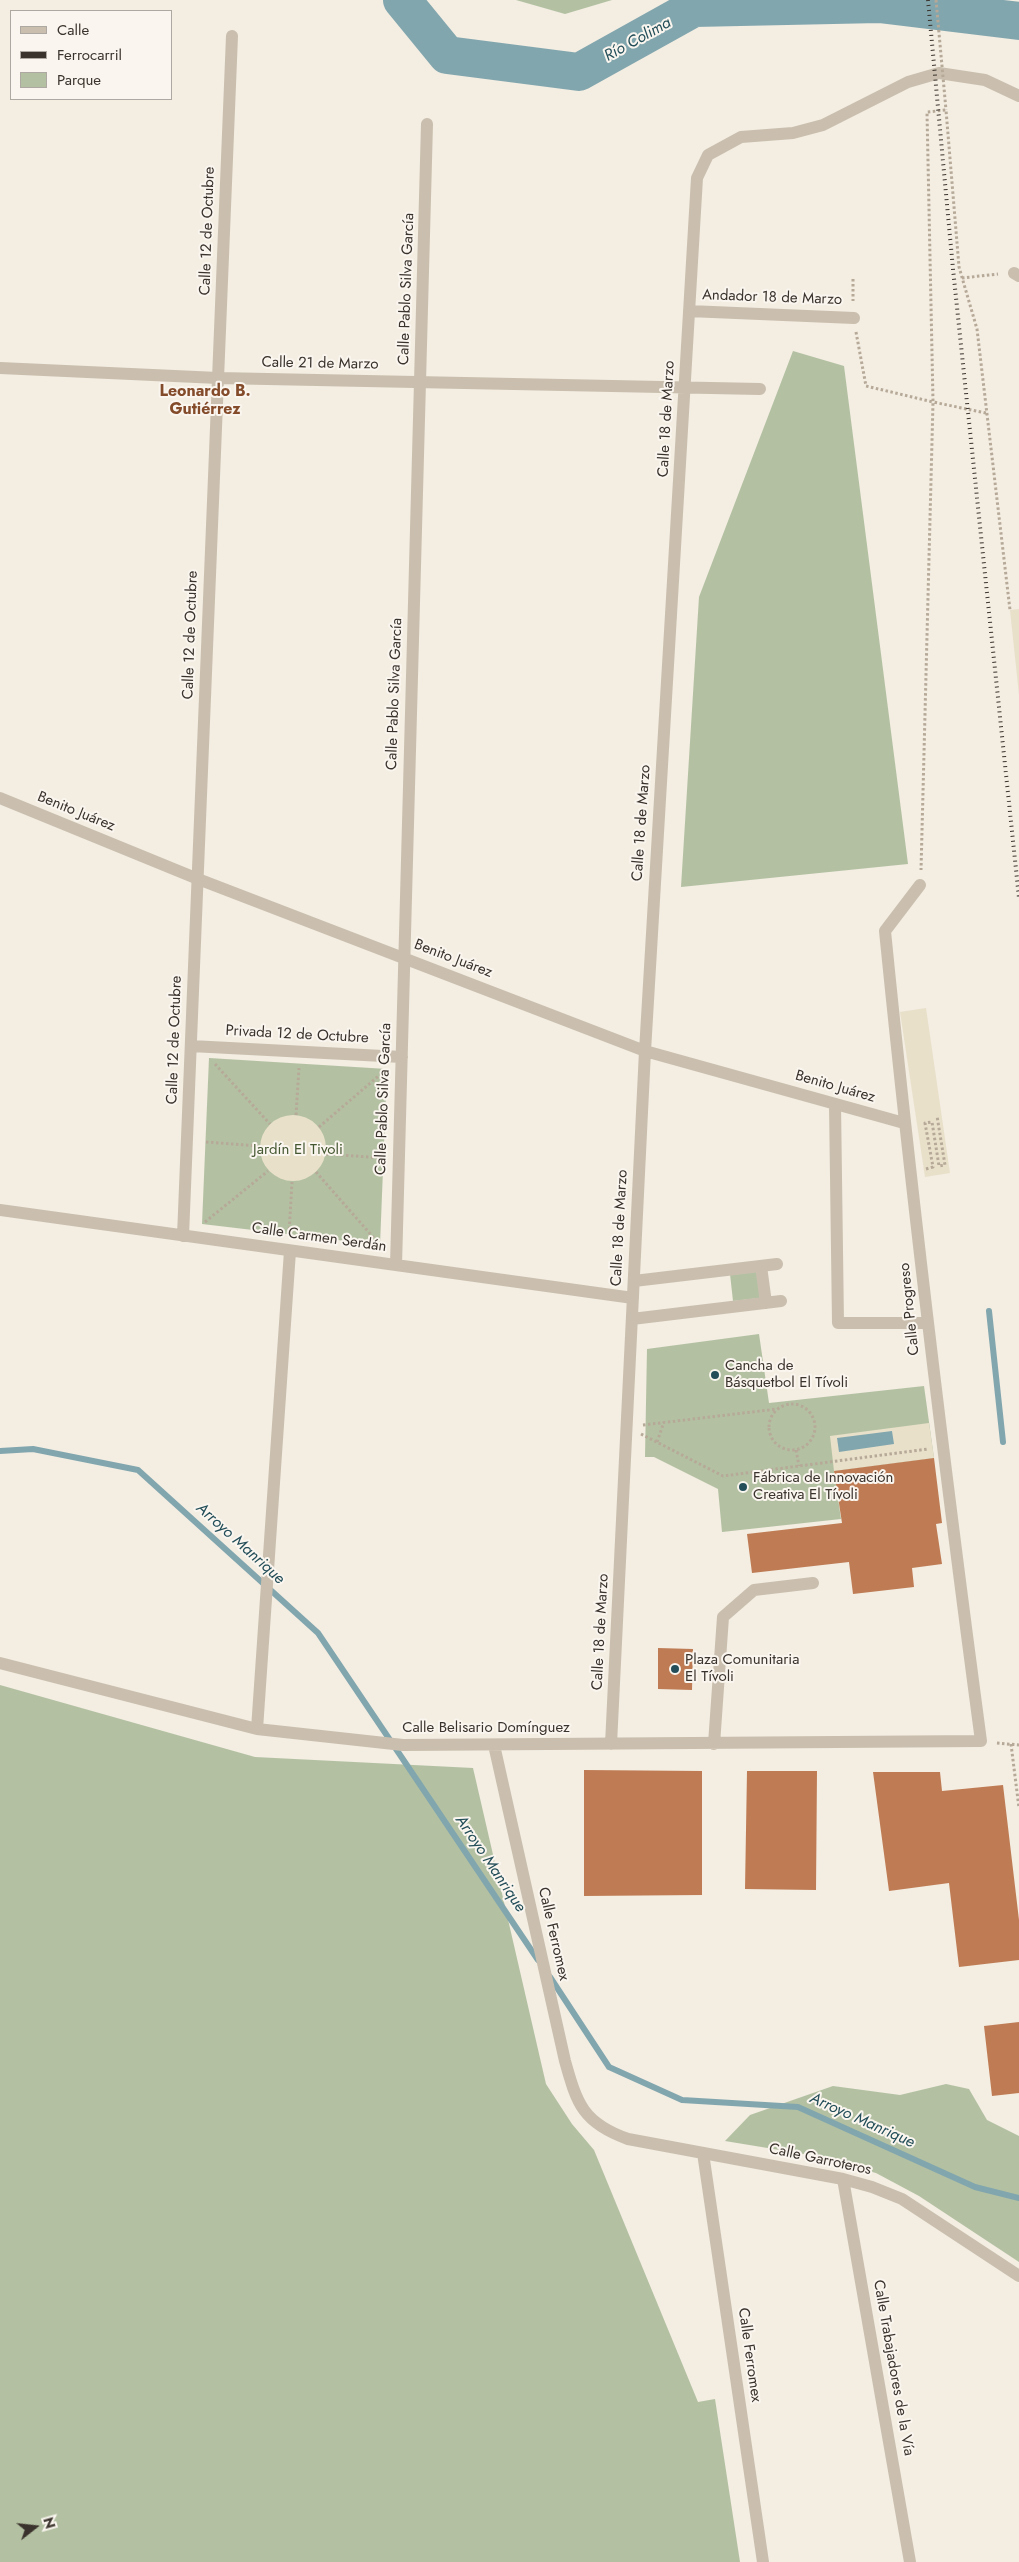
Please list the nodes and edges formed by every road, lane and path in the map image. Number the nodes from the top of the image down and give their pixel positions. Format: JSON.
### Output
{"nodes":[{"id":1,"x":936,"y":0,"type":"edge"},
{"id":2,"x":232,"y":36,"type":"dead end"},
{"id":3,"x":1019,"y":96,"type":"edge"},
{"id":4,"x":946,"y":110,"type":"junction"},
{"id":5,"x":427,"y":124,"type":"dead end"},
{"id":6,"x":1016,"y":275,"type":"edge"},
{"id":7,"x":962,"y":278,"type":"junction"},
{"id":8,"x":853,"y":280,"type":"dead end"},
{"id":9,"x":689,"y":311,"type":"junction"},
{"id":10,"x":854,"y":318,"type":"junction"},
{"id":11,"x":0,"y":368,"type":"edge"},
{"id":12,"x":218,"y":378,"type":"junction"},
{"id":13,"x":420,"y":383,"type":"junction"},
{"id":14,"x":686,"y":388,"type":"junction"},
{"id":15,"x":760,"y":389,"type":"dead end"},
{"id":16,"x":933,"y":402,"type":"junction"},
{"id":17,"x":986,"y":413,"type":"junction"},
{"id":18,"x":1010,"y":610,"type":"dead end"},
{"id":19,"x":0,"y":798,"type":"edge"},
{"id":20,"x":198,"y":879,"type":"junction"},
{"id":21,"x":920,"y":884,"type":"joint"},
{"id":22,"x":404,"y":958,"type":"junction"},
{"id":23,"x":191,"y":1046,"type":"junction"},
{"id":24,"x":645,"y":1051,"type":"junction"},
{"id":25,"x":402,"y":1056,"type":"junction"},
{"id":26,"x":209,"y":1058,"type":"dead end"},
{"id":27,"x":299,"y":1064,"type":"dead end"},
{"id":28,"x":387,"y":1069,"type":"dead end"},
{"id":29,"x":836,"y":1104,"type":"junction"},
{"id":30,"x":296,"y":1115,"type":"dead end"},
{"id":31,"x":937,"y":1116,"type":"dead end"},
{"id":32,"x":270,"y":1124,"type":"dead end"},
{"id":33,"x":904,"y":1124,"type":"junction"},
{"id":34,"x":319,"y":1127,"type":"dead end"},
{"id":35,"x":206,"y":1142,"type":"dead end"},
{"id":36,"x":259,"y":1146,"type":"dead end"},
{"id":37,"x":326,"y":1154,"type":"dead end"},
{"id":38,"x":383,"y":1158,"type":"dead end"},
{"id":39,"x":268,"y":1171,"type":"dead end"},
{"id":40,"x":911,"y":1171,"type":"junction"},
{"id":41,"x":316,"y":1172,"type":"dead end"},
{"id":42,"x":292,"y":1182,"type":"dead end"},
{"id":43,"x":0,"y":1210,"type":"edge"},
{"id":44,"x":202,"y":1224,"type":"dead end"},
{"id":45,"x":289,"y":1234,"type":"dead end"},
{"id":46,"x":183,"y":1236,"type":"junction"},
{"id":47,"x":380,"y":1245,"type":"dead end"},
{"id":48,"x":290,"y":1251,"type":"junction"},
{"id":49,"x":778,"y":1264,"type":"dead end"},
{"id":50,"x":396,"y":1266,"type":"junction"},
{"id":51,"x":762,"y":1266,"type":"junction"},
{"id":52,"x":634,"y":1282,"type":"junction"},
{"id":53,"x":633,"y":1298,"type":"junction"},
{"id":54,"x":782,"y":1301,"type":"dead end"},
{"id":55,"x":766,"y":1303,"type":"junction"},
{"id":56,"x":632,"y":1319,"type":"junction"},
{"id":57,"x":928,"y":1323,"type":"junction"},
{"id":58,"x":777,"y":1409,"type":"junction"},
{"id":59,"x":664,"y":1422,"type":"junction"},
{"id":60,"x":627,"y":1427,"type":"junction"},
{"id":61,"x":941,"y":1448,"type":"junction"},
{"id":62,"x":796,"y":1450,"type":"junction"},
{"id":63,"x":799,"y":1466,"type":"junction"},
{"id":64,"x":813,"y":1583,"type":"dead end"},
{"id":65,"x":0,"y":1663,"type":"edge"},
{"id":66,"x":257,"y":1728,"type":"junction"},
{"id":67,"x":981,"y":1741,"type":"junction"},
{"id":68,"x":611,"y":1744,"type":"junction"},
{"id":69,"x":714,"y":1744,"type":"junction"},
{"id":70,"x":1011,"y":1744,"type":"junction"},
{"id":71,"x":494,"y":1745,"type":"junction"},
{"id":72,"x":1019,"y":1745,"type":"edge"},
{"id":73,"x":1019,"y":1808,"type":"edge"},
{"id":74,"x":594,"y":2123,"type":"joint"},
{"id":75,"x":702,"y":2153,"type":"junction"},
{"id":76,"x":844,"y":2179,"type":"junction"},
{"id":77,"x":1019,"y":2276,"type":"edge"},
{"id":78,"x":763,"y":2562,"type":"edge"},
{"id":79,"x":910,"y":2562,"type":"edge"}],
"edges":[{"from":1,"to":4,"type":"path","bridge":true},
{"from":2,"to":12,"type":"street","name":"Calle 12 de Octubre"},
{"from":3,"to":9,"type":"street","name":"Calle 18 de Marzo"},
{"from":4,"to":7,"type":"path"},
{"from":4,"to":16,"type":"path"},
{"from":5,"to":13,"type":"street","name":"Calle Pablo Silva García"},
{"from":6,"to":7,"type":"path"},
{"from":7,"to":17,"type":"path"},
{"from":8,"to":10,"type":"path"},
{"from":9,"to":10,"type":"street","name":"Andador 18 de Marzo"},
{"from":9,"to":14,"type":"street","name":"Calle 18 de Marzo"},
{"from":10,"to":16,"type":"path"},
{"from":11,"to":12,"type":"street","name":"Calle 21 de Marzo"},
{"from":12,"to":13,"type":"street","name":"Calle 21 de Marzo"},
{"from":12,"to":20,"type":"street","name":"Calle 12 de Octubre"},
{"from":13,"to":14,"type":"street","name":"Calle 21 de Marzo"},
{"from":13,"to":22,"type":"street","name":"Calle Pablo Silva García"},
{"from":14,"to":15,"type":"street","name":"Calle 21 de Marzo"},
{"from":14,"to":24,"type":"street","name":"Calle 18 de Marzo"},
{"from":16,"to":17,"type":"path"},
{"from":16,"to":21,"type":"path"},
{"from":17,"to":18,"type":"path"},
{"from":19,"to":20,"type":"street","name":"Benito Juárez"},
{"from":20,"to":22,"type":"street","name":"Benito Juárez"},
{"from":20,"to":23,"type":"street","name":"Calle 12 de Octubre"},
{"from":21,"to":33,"type":"street","name":"Calle Progreso"},
{"from":22,"to":24,"type":"street","name":"Benito Juárez"},
{"from":22,"to":25,"type":"street","name":"Calle Pablo Silva García"},
{"from":23,"to":25,"type":"street","name":"Privada 12 de Octubre"},
{"from":23,"to":46,"type":"street","name":"Calle 12 de Octubre"},
{"from":24,"to":29,"type":"street","name":"Benito Juárez"},
{"from":24,"to":52,"type":"street","name":"Calle 18 de Marzo"},
{"from":25,"to":50,"type":"street","name":"Calle Pablo Silva García"},
{"from":26,"to":32,"type":"path"},
{"from":27,"to":30,"type":"path"},
{"from":28,"to":34,"type":"path"},
{"from":29,"to":33,"type":"street","name":"Benito Juárez"},
{"from":29,"to":57,"type":"street"},
{"from":31,"to":40,"type":"path"},
{"from":33,"to":40,"type":"street","name":"Calle Progreso"},
{"from":35,"to":36,"type":"path"},
{"from":37,"to":38,"type":"path"},
{"from":39,"to":44,"type":"path"},
{"from":40,"to":57,"type":"street","name":"Calle Progreso"},
{"from":41,"to":47,"type":"path"},
{"from":42,"to":45,"type":"path"},
{"from":43,"to":46,"type":"street","name":"Calle Carmen Serdán"},
{"from":46,"to":48,"type":"street","name":"Calle Carmen Serdán"},
{"from":48,"to":50,"type":"street","name":"Calle Carmen Serdán"},
{"from":48,"to":66,"type":"street"},
{"from":49,"to":51,"type":"street"},
{"from":50,"to":53,"type":"street","name":"Calle Carmen Serdán"},
{"from":51,"to":52,"type":"street"},
{"from":51,"to":55,"type":"street"},
{"from":52,"to":53,"type":"street","name":"Calle 18 de Marzo"},
{"from":53,"to":56,"type":"street","name":"Calle 18 de Marzo"},
{"from":54,"to":55,"type":"street"},
{"from":55,"to":56,"type":"street"},
{"from":56,"to":60,"type":"street","name":"Calle 18 de Marzo"},
{"from":57,"to":61,"type":"street","name":"Calle Progreso"},
{"from":58,"to":59,"type":"path"},
{"from":58,"to":62,"type":"path"},
{"from":58,"to":62,"type":"path"},
{"from":59,"to":60,"type":"path"},
{"from":59,"to":63,"type":"path"},
{"from":60,"to":68,"type":"street","name":"Calle 18 de Marzo"},
{"from":61,"to":63,"type":"path"},
{"from":61,"to":67,"type":"street","name":"Calle Progreso"},
{"from":62,"to":63,"type":"path"},
{"from":64,"to":69,"type":"street"},
{"from":65,"to":66,"type":"street","name":"Calle Belisario Domínguez"},
{"from":66,"to":71,"type":"street","name":"Calle Belisario Domínguez"},
{"from":67,"to":69,"type":"street","name":"Calle Belisario Domínguez"},
{"from":67,"to":70,"type":"path"},
{"from":68,"to":69,"type":"street","name":"Calle Belisario Domínguez"},
{"from":68,"to":71,"type":"street","name":"Calle Belisario Domínguez"},
{"from":70,"to":72,"type":"path"},
{"from":70,"to":73,"type":"path"},
{"from":71,"to":74,"type":"street","name":"Calle Ferromex"},
{"from":74,"to":75,"type":"street","name":"Calle Garroteros"},
{"from":75,"to":76,"type":"street","name":"Calle Garroteros"},
{"from":75,"to":78,"type":"street","name":"Calle Ferromex"},
{"from":76,"to":77,"type":"street","name":"Calle Garroteros"},
{"from":76,"to":79,"type":"street","name":"Calle Trabajadores de la Vía"}]}
